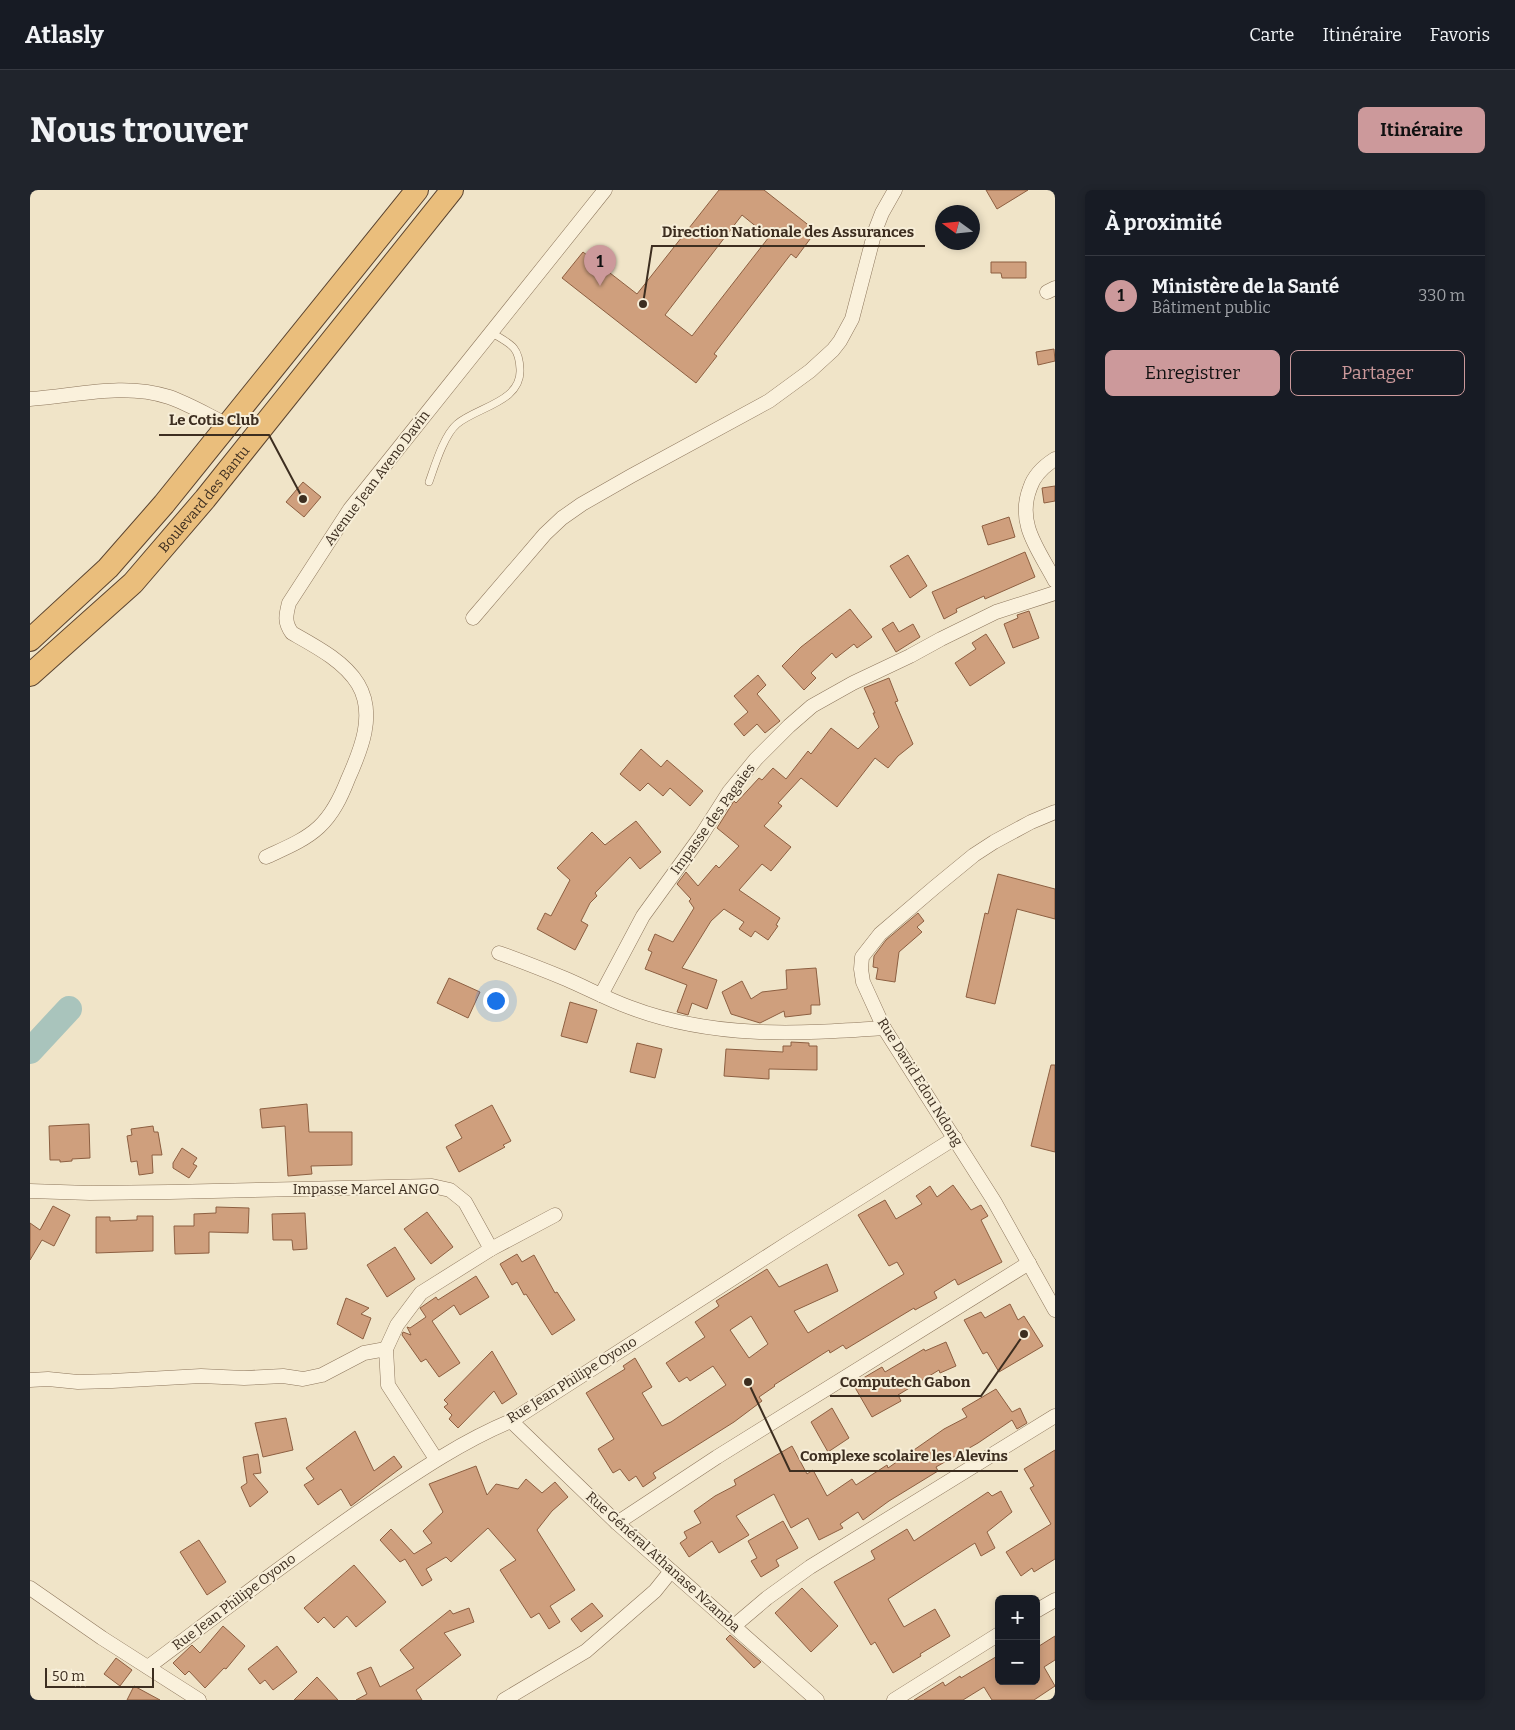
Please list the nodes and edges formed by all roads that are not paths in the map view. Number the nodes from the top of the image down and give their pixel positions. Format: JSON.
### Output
{"nodes":[{"id":1,"x":417,"y":190,"type":"edge"},
{"id":2,"x":452,"y":190,"type":"edge"},
{"id":3,"x":605,"y":190,"type":"edge"},
{"id":4,"x":896,"y":190,"type":"edge"},
{"id":5,"x":492,"y":333,"type":"junction"},
{"id":6,"x":30,"y":399,"type":"edge"},
{"id":7,"x":228,"y":425,"type":"junction"},
{"id":8,"x":1055,"y":459,"type":"edge"},
{"id":9,"x":429,"y":482,"type":"dead end"},
{"id":10,"x":1055,"y":581,"type":"edge"},
{"id":11,"x":1055,"y":593,"type":"edge"},
{"id":12,"x":473,"y":618,"type":"dead end"},
{"id":13,"x":30,"y":640,"type":"edge"},
{"id":14,"x":30,"y":675,"type":"edge"},
{"id":15,"x":1055,"y":812,"type":"edge"},
{"id":16,"x":266,"y":858,"type":"dead end"},
{"id":17,"x":499,"y":954,"type":"dead end"},
{"id":18,"x":601,"y":995,"type":"junction"},
{"id":19,"x":884,"y":1028,"type":"junction"},
{"id":20,"x":955,"y":1138,"type":"junction"},
{"id":21,"x":30,"y":1191,"type":"edge"},
{"id":22,"x":554,"y":1215,"type":"dead end"},
{"id":23,"x":491,"y":1249,"type":"junction"},
{"id":24,"x":1029,"y":1263,"type":"junction"},
{"id":25,"x":1055,"y":1310,"type":"edge"},
{"id":26,"x":386,"y":1349,"type":"junction"},
{"id":27,"x":30,"y":1380,"type":"edge"},
{"id":28,"x":1055,"y":1416,"type":"edge"},
{"id":29,"x":511,"y":1421,"type":"junction"},
{"id":30,"x":436,"y":1459,"type":"junction"},
{"id":31,"x":617,"y":1522,"type":"junction"},
{"id":32,"x":671,"y":1571,"type":"junction"},
{"id":33,"x":30,"y":1588,"type":"edge"},
{"id":34,"x":1055,"y":1600,"type":"edge"},
{"id":35,"x":1040,"y":1609,"type":"edge"},
{"id":36,"x":734,"y":1626,"type":"junction"},
{"id":37,"x":995,"y":1637,"type":"edge"},
{"id":38,"x":148,"y":1667,"type":"junction"},
{"id":39,"x":200,"y":1700,"type":"edge"},
{"id":40,"x":504,"y":1700,"type":"edge"},
{"id":41,"x":816,"y":1700,"type":"edge"},
{"id":42,"x":894,"y":1700,"type":"edge"}],
"edges":[{"from":1,"to":7,"type":"highway","name":"Boulevard des Bantu"},
{"from":2,"to":14,"type":"highway","name":"Boulevard des Bantu"},
{"from":3,"to":5,"type":"street","name":"Avenue Jean Aveno Davin"},
{"from":4,"to":12,"type":"street"},
{"from":5,"to":9,"type":"lane"},
{"from":5,"to":16,"type":"street","name":"Avenue Jean Aveno Davin"},
{"from":6,"to":7,"type":"street"},
{"from":7,"to":13,"type":"highway","name":"Boulevard des Bantu"},
{"from":8,"to":10,"type":"street"},
{"from":11,"to":18,"type":"street","name":"Impasse des Pagaies"},
{"from":15,"to":19,"type":"street","name":"Rue David Edou Ndong"},
{"from":17,"to":18,"type":"street"},
{"from":18,"to":19,"type":"street"},
{"from":19,"to":20,"type":"street","name":"Rue David Edou Ndong"},
{"from":20,"to":24,"type":"street","name":"Rue David Edou Ndong"},
{"from":20,"to":29,"type":"street","name":"Rue Jean Philipe Oyono"},
{"from":21,"to":23,"type":"street","name":"Impasse Marcel ANGO"},
{"from":22,"to":23,"type":"street"},
{"from":23,"to":26,"type":"street"},
{"from":24,"to":25,"type":"street","name":"Rue David Edou Ndong"},
{"from":24,"to":31,"type":"street"},
{"from":26,"to":27,"type":"street"},
{"from":26,"to":30,"type":"street"},
{"from":28,"to":36,"type":"street"},
{"from":29,"to":30,"type":"street","name":"Rue Jean Philipe Oyono"},
{"from":29,"to":31,"type":"street","name":"Rue Général Athanase Nzamba"},
{"from":30,"to":38,"type":"street","name":"Rue Jean Philipe Oyono"},
{"from":31,"to":32,"type":"street","name":"Rue Général Athanase Nzamba"},
{"from":32,"to":36,"type":"street","name":"Rue Général Athanase Nzamba"},
{"from":32,"to":40,"type":"street"},
{"from":33,"to":38,"type":"street"},
{"from":34,"to":35,"type":"street"},
{"from":36,"to":41,"type":"street","name":"Rue Général Athanase Nzamba"},
{"from":37,"to":42,"type":"street"},
{"from":38,"to":39,"type":"street"}]}
